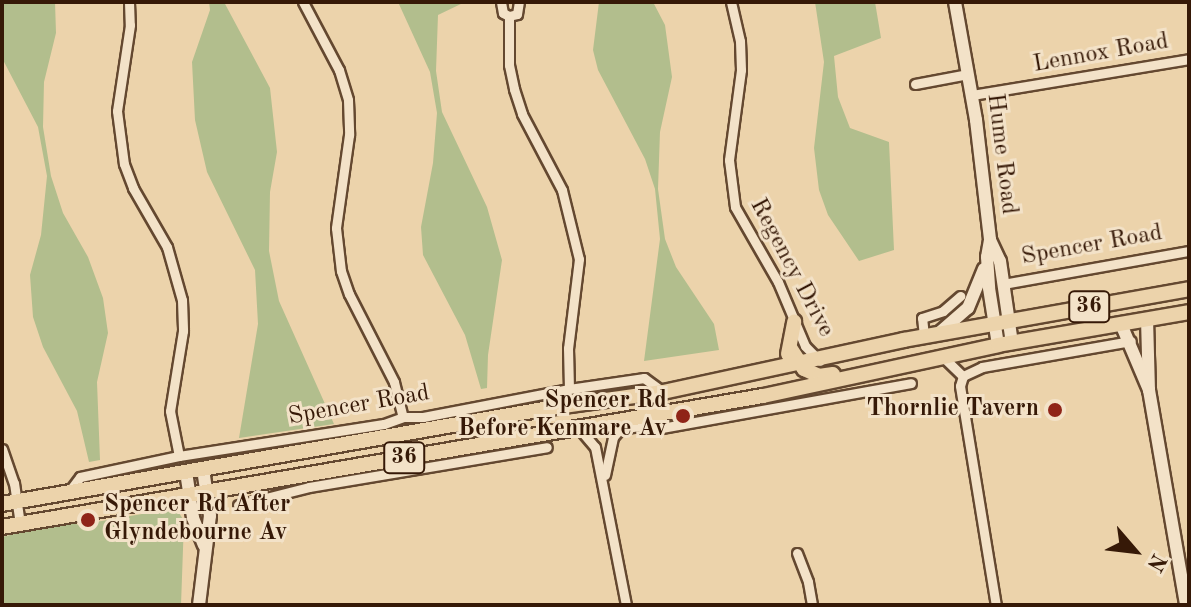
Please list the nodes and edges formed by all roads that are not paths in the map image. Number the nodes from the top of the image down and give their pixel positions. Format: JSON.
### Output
{"nodes":[{"id":1,"x":129,"y":2,"type":"edge"},
{"id":2,"x":303,"y":2,"type":"edge"},
{"id":3,"x":501,"y":2,"type":"edge"},
{"id":4,"x":519,"y":2,"type":"edge"},
{"id":5,"x":731,"y":2,"type":"edge"},
{"id":6,"x":955,"y":2,"type":"edge"},
{"id":7,"x":509,"y":16,"type":"junction"},
{"id":8,"x":1189,"y":59,"type":"edge"},
{"id":9,"x":968,"y":74,"type":"junction"},
{"id":10,"x":915,"y":84,"type":"dead end"},
{"id":11,"x":972,"y":95,"type":"junction"},
{"id":12,"x":990,"y":240,"type":"junction"},
{"id":13,"x":1189,"y":251,"type":"edge"},
{"id":14,"x":987,"y":257,"type":"junction"},
{"id":15,"x":1003,"y":284,"type":"junction"},
{"id":16,"x":1189,"y":289,"type":"edge"},
{"id":17,"x":1170,"y":293,"type":"junction"},
{"id":18,"x":960,"y":296,"type":"dead end"},
{"id":19,"x":1189,"y":297,"type":"edge"},
{"id":20,"x":1189,"y":312,"type":"edge"},
{"id":21,"x":1147,"y":319,"type":"junction"},
{"id":22,"x":1001,"y":321,"type":"junction"},
{"id":23,"x":794,"y":322,"type":"junction"},
{"id":24,"x":1121,"y":324,"type":"junction"},
{"id":25,"x":932,"y":334,"type":"junction"},
{"id":26,"x":1131,"y":341,"type":"junction"},
{"id":27,"x":1005,"y":344,"type":"junction"},
{"id":28,"x":791,"y":349,"type":"junction"},
{"id":29,"x":943,"y":357,"type":"junction"},
{"id":30,"x":820,"y":361,"type":"junction"},
{"id":31,"x":800,"y":365,"type":"junction"},
{"id":32,"x":963,"y":376,"type":"junction"},
{"id":33,"x":911,"y":383,"type":"dead end"},
{"id":34,"x":685,"y":388,"type":"junction"},
{"id":35,"x":1149,"y":390,"type":"junction"},
{"id":36,"x":572,"y":396,"type":"junction"},
{"id":37,"x":728,"y":401,"type":"junction"},
{"id":38,"x":669,"y":411,"type":"junction"},
{"id":39,"x":731,"y":416,"type":"junction"},
{"id":40,"x":403,"y":417,"type":"junction"},
{"id":41,"x":578,"y":427,"type":"junction"},
{"id":42,"x":656,"y":429,"type":"dead end"},
{"id":43,"x":510,"y":437,"type":"junction"},
{"id":44,"x":547,"y":447,"type":"dead end"},
{"id":45,"x":2,"y":449,"type":"edge"},
{"id":46,"x":179,"y":456,"type":"junction"},
{"id":47,"x":497,"y":456,"type":"junction"},
{"id":48,"x":203,"y":469,"type":"junction"},
{"id":49,"x":186,"y":472,"type":"junction"},
{"id":50,"x":299,"y":474,"type":"junction"},
{"id":51,"x":604,"y":478,"type":"junction"},
{"id":52,"x":309,"y":487,"type":"junction"},
{"id":53,"x":206,"y":492,"type":"junction"},
{"id":54,"x":67,"y":495,"type":"junction"},
{"id":55,"x":189,"y":496,"type":"junction"},
{"id":56,"x":18,"y":502,"type":"junction"},
{"id":57,"x":2,"y":504,"type":"edge"},
{"id":58,"x":238,"y":505,"type":"dead end"},
{"id":59,"x":20,"y":524,"type":"junction"},
{"id":60,"x":2,"y":527,"type":"edge"},
{"id":61,"x":204,"y":545,"type":"junction"},
{"id":62,"x":797,"y":553,"type":"dead end"},
{"id":63,"x":199,"y":605,"type":"edge"},
{"id":64,"x":626,"y":605,"type":"edge"},
{"id":65,"x":812,"y":605,"type":"edge"},
{"id":66,"x":996,"y":605,"type":"edge"},
{"id":67,"x":1186,"y":605,"type":"edge"}],
"edges":[{"from":1,"to":46,"type":"street"},
{"from":2,"to":40,"type":"street"},
{"from":3,"to":7,"type":"street"},
{"from":4,"to":7,"type":"street"},
{"from":5,"to":23,"type":"street","name":"Regency Drive"},
{"from":6,"to":9,"type":"street","name":"Hume Road"},
{"from":7,"to":36,"type":"street"},
{"from":8,"to":11,"type":"street","name":"Lennox Road"},
{"from":9,"to":10,"type":"street","name":"Hume Road"},
{"from":9,"to":11,"type":"street","name":"Hume Road"},
{"from":11,"to":12,"type":"street","name":"Hume Road"},
{"from":12,"to":14,"type":"street","name":"Hume Road"},
{"from":12,"to":15,"type":"street","name":"Hume Road"},
{"from":13,"to":15,"type":"street","name":"Spencer Road"},
{"from":14,"to":22,"type":"street","name":"Hume Road"},
{"from":14,"to":25,"type":"street","name":"Hume Road"},
{"from":15,"to":22,"type":"street","name":"Hume Road"},
{"from":16,"to":17,"type":"main road","name":"Spencer Road","number":"36"},
{"from":17,"to":19,"type":"main road"},
{"from":17,"to":22,"type":"main road","name":"Spencer Road","number":"36"},
{"from":18,"to":25,"type":"street"},
{"from":20,"to":21,"type":"main road","number":"36"},
{"from":21,"to":24,"type":"main road","number":"36"},
{"from":21,"to":35,"type":"street"},
{"from":22,"to":25,"type":"main road","name":"Spencer Road","number":"36"},
{"from":22,"to":27,"type":"street","name":"Hume Road"},
{"from":23,"to":28,"type":"main road"},
{"from":23,"to":30,"type":"street","name":"Regency Drive"},
{"from":24,"to":26,"type":"street"},
{"from":24,"to":27,"type":"main road","number":"36"},
{"from":25,"to":30,"type":"main road","name":"Spencer Road","number":"36"},
{"from":26,"to":32,"type":"street"},
{"from":26,"to":35,"type":"street"},
{"from":27,"to":29,"type":"main road","number":"36"},
{"from":28,"to":31,"type":"main road"},
{"from":28,"to":34,"type":"main road"},
{"from":29,"to":31,"type":"main road"},
{"from":29,"to":32,"type":"street"},
{"from":29,"to":37,"type":"main road","number":"36"},
{"from":30,"to":31,"type":"main road","name":"Spencer Road","number":"36"},
{"from":31,"to":34,"type":"main road","name":"Spencer Road","number":"36"},
{"from":32,"to":66,"type":"street"},
{"from":33,"to":39,"type":"street"},
{"from":34,"to":36,"type":"main road","name":"Spencer Road","number":"36"},
{"from":35,"to":67,"type":"street"},
{"from":36,"to":37,"type":"main road"},
{"from":36,"to":40,"type":"street","name":"Spencer Road"},
{"from":36,"to":48,"type":"main road","name":"Spencer Road","number":"36"},
{"from":37,"to":38,"type":"main road","number":"36"},
{"from":37,"to":39,"type":"street"},
{"from":38,"to":41,"type":"main road","number":"36"},
{"from":38,"to":51,"type":"street"},
{"from":39,"to":42,"type":"street"},
{"from":40,"to":46,"type":"street","name":"Spencer Road"},
{"from":41,"to":43,"type":"main road","number":"36"},
{"from":41,"to":51,"type":"street"},
{"from":43,"to":47,"type":"street"},
{"from":43,"to":50,"type":"main road","number":"36"},
{"from":44,"to":47,"type":"street"},
{"from":45,"to":56,"type":"street"},
{"from":46,"to":54,"type":"street","name":"Spencer Road"},
{"from":47,"to":52,"type":"street"},
{"from":48,"to":49,"type":"main road","name":"Spencer Road","number":"36"},
{"from":48,"to":53,"type":"street"},
{"from":49,"to":54,"type":"main road","name":"Spencer Road","number":"36"},
{"from":49,"to":55,"type":"street"},
{"from":50,"to":52,"type":"street"},
{"from":50,"to":53,"type":"main road","number":"36"},
{"from":51,"to":64,"type":"street"},
{"from":52,"to":58,"type":"street"},
{"from":53,"to":55,"type":"main road","number":"36"},
{"from":53,"to":61,"type":"street"},
{"from":54,"to":56,"type":"main road","name":"Spencer Road","number":"36"},
{"from":55,"to":59,"type":"main road","number":"36"},
{"from":55,"to":61,"type":"street"},
{"from":56,"to":57,"type":"main road","name":"Spencer Road","number":"36"},
{"from":56,"to":59,"type":"street"},
{"from":59,"to":60,"type":"main road","number":"36"},
{"from":61,"to":63,"type":"street"},
{"from":62,"to":65,"type":"street"}]}
